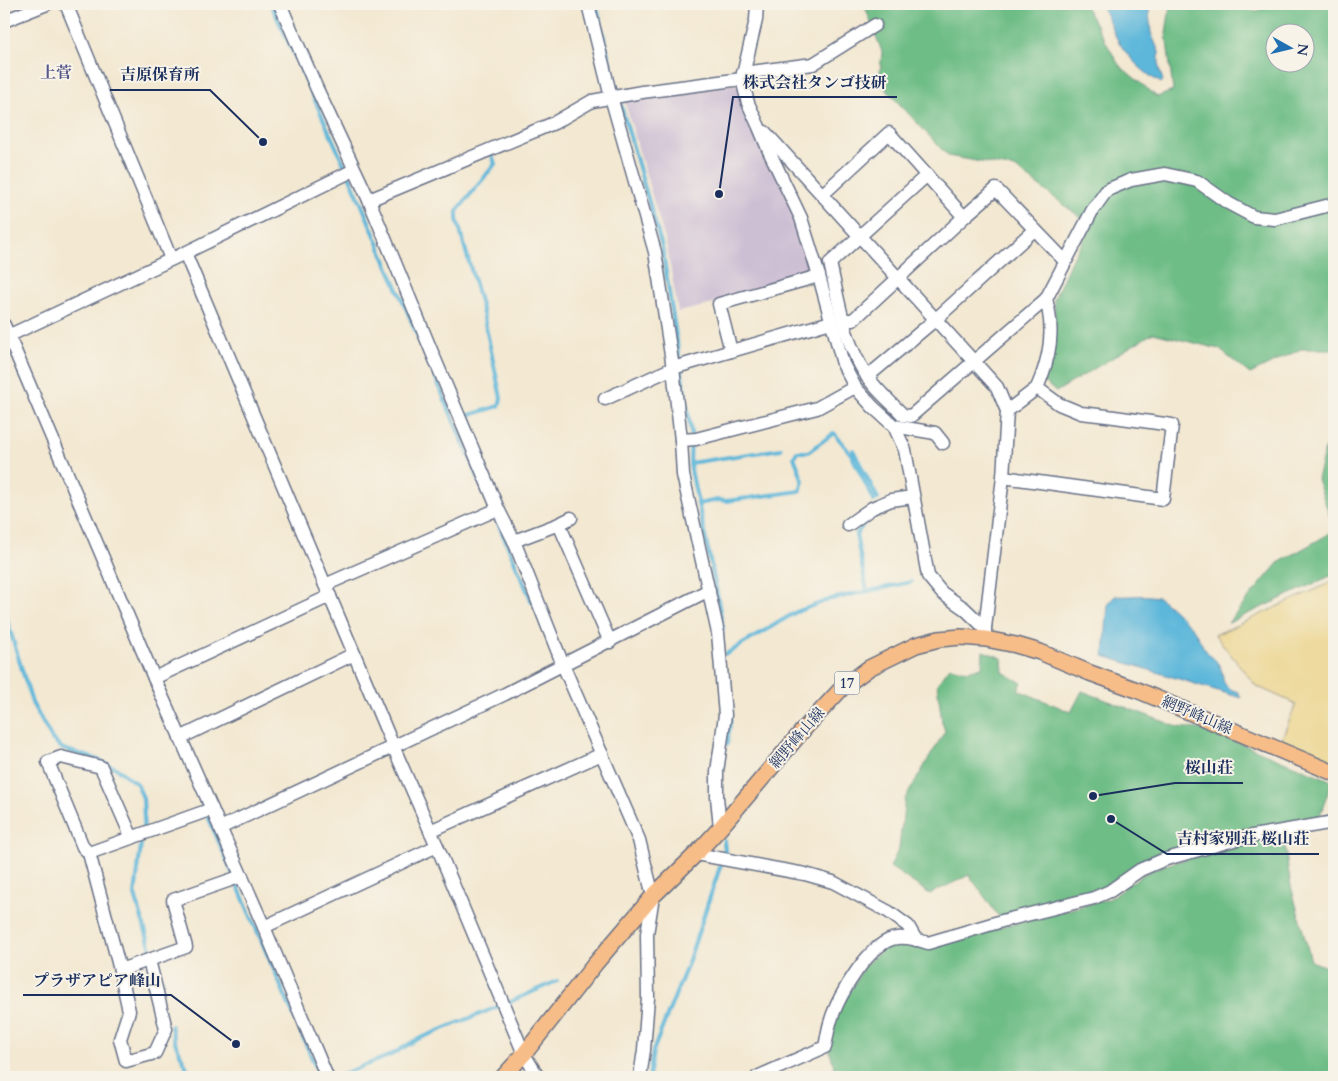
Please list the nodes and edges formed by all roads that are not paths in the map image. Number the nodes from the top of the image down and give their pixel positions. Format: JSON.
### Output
{"nodes":[{"id":1,"x":47,"y":4,"type":"edge"},
{"id":2,"x":66,"y":4,"type":"edge"},
{"id":3,"x":280,"y":4,"type":"edge"},
{"id":4,"x":588,"y":4,"type":"edge"},
{"id":5,"x":757,"y":4,"type":"edge"},
{"id":6,"x":4,"y":21,"type":"edge"},
{"id":7,"x":875,"y":25,"type":"dead end"},
{"id":8,"x":743,"y":76,"type":"junction"},
{"id":9,"x":610,"y":97,"type":"junction"},
{"id":10,"x":760,"y":127,"type":"junction"},
{"id":11,"x":354,"y":170,"type":"junction"},
{"id":12,"x":927,"y":175,"type":"junction"},
{"id":13,"x":822,"y":195,"type":"junction"},
{"id":14,"x":369,"y":200,"type":"junction"},
{"id":15,"x":1334,"y":204,"type":"edge"},
{"id":16,"x":964,"y":216,"type":"junction"},
{"id":17,"x":1034,"y":230,"type":"junction"},
{"id":18,"x":859,"y":236,"type":"junction"},
{"id":19,"x":184,"y":253,"type":"junction"},
{"id":20,"x":171,"y":259,"type":"junction"},
{"id":21,"x":1065,"y":261,"type":"junction"},
{"id":22,"x":819,"y":276,"type":"junction"},
{"id":23,"x":898,"y":278,"type":"junction"},
{"id":24,"x":1046,"y":298,"type":"junction"},
{"id":25,"x":936,"y":320,"type":"junction"},
{"id":26,"x":837,"y":321,"type":"junction"},
{"id":27,"x":6,"y":331,"type":"edge"},
{"id":28,"x":731,"y":351,"type":"junction"},
{"id":29,"x":9,"y":353,"type":"edge"},
{"id":30,"x":974,"y":360,"type":"junction"},
{"id":31,"x":673,"y":368,"type":"junction"},
{"id":32,"x":867,"y":378,"type":"junction"},
{"id":33,"x":855,"y":387,"type":"junction"},
{"id":34,"x":1037,"y":388,"type":"junction"},
{"id":35,"x":605,"y":399,"type":"dead end"},
{"id":36,"x":1007,"y":411,"type":"junction"},
{"id":37,"x":894,"y":426,"type":"junction"},
{"id":38,"x":682,"y":440,"type":"junction"},
{"id":39,"x":943,"y":443,"type":"dead end"},
{"id":40,"x":1003,"y":477,"type":"junction"},
{"id":41,"x":913,"y":497,"type":"junction"},
{"id":42,"x":498,"y":509,"type":"junction"},
{"id":43,"x":571,"y":518,"type":"dead end"},
{"id":44,"x":559,"y":524,"type":"junction"},
{"id":45,"x":848,"y":525,"type":"dead end"},
{"id":46,"x":514,"y":541,"type":"junction"},
{"id":47,"x":709,"y":590,"type":"junction"},
{"id":48,"x":328,"y":591,"type":"junction"},
{"id":49,"x":985,"y":633,"type":"junction"},
{"id":50,"x":610,"y":642,"type":"junction"},
{"id":51,"x":354,"y":654,"type":"junction"},
{"id":52,"x":563,"y":665,"type":"junction"},
{"id":53,"x":154,"y":678,"type":"junction"},
{"id":54,"x":180,"y":738,"type":"junction"},
{"id":55,"x":393,"y":746,"type":"junction"},
{"id":56,"x":602,"y":754,"type":"junction"},
{"id":57,"x":1334,"y":773,"type":"edge"},
{"id":58,"x":212,"y":809,"type":"junction"},
{"id":59,"x":1334,"y":822,"type":"edge"},
{"id":60,"x":220,"y":828,"type":"junction"},
{"id":61,"x":720,"y":828,"type":"junction"},
{"id":62,"x":430,"y":831,"type":"junction"},
{"id":63,"x":132,"y":838,"type":"junction"},
{"id":64,"x":437,"y":846,"type":"junction"},
{"id":65,"x":89,"y":853,"type":"junction"},
{"id":66,"x":696,"y":854,"type":"junction"},
{"id":67,"x":242,"y":876,"type":"junction"},
{"id":68,"x":653,"y":896,"type":"junction"},
{"id":69,"x":264,"y":927,"type":"junction"},
{"id":70,"x":916,"y":940,"type":"junction"},
{"id":71,"x":149,"y":960,"type":"junction"},
{"id":72,"x":120,"y":970,"type":"junction"},
{"id":73,"x":524,"y":1054,"type":"junction"},
{"id":74,"x":327,"y":1077,"type":"edge"},
{"id":75,"x":503,"y":1077,"type":"edge"},
{"id":76,"x":538,"y":1077,"type":"edge"},
{"id":77,"x":640,"y":1077,"type":"edge"},
{"id":78,"x":757,"y":1077,"type":"edge"}],
"edges":[{"from":1,"to":6,"type":"street"},
{"from":2,"to":20,"type":"street"},
{"from":3,"to":11,"type":"street"},
{"from":4,"to":9,"type":"street"},
{"from":5,"to":8,"type":"street"},
{"from":7,"to":8,"type":"street"},
{"from":8,"to":9,"type":"street"},
{"from":8,"to":10,"type":"street"},
{"from":9,"to":14,"type":"street"},
{"from":9,"to":31,"type":"street"},
{"from":10,"to":13,"type":"street"},
{"from":10,"to":22,"type":"street"},
{"from":11,"to":14,"type":"street"},
{"from":11,"to":19,"type":"street"},
{"from":12,"to":13,"type":"street"},
{"from":12,"to":16,"type":"street"},
{"from":12,"to":18,"type":"street"},
{"from":13,"to":18,"type":"street"},
{"from":14,"to":42,"type":"street"},
{"from":15,"to":21,"type":"street"},
{"from":16,"to":17,"type":"street"},
{"from":16,"to":23,"type":"street"},
{"from":17,"to":21,"type":"street"},
{"from":17,"to":25,"type":"street"},
{"from":18,"to":23,"type":"street"},
{"from":18,"to":26,"type":"street"},
{"from":19,"to":20,"type":"street"},
{"from":19,"to":48,"type":"street"},
{"from":20,"to":27,"type":"street"},
{"from":21,"to":24,"type":"street"},
{"from":22,"to":26,"type":"street"},
{"from":22,"to":28,"type":"street"},
{"from":23,"to":25,"type":"street"},
{"from":23,"to":26,"type":"street"},
{"from":24,"to":30,"type":"street"},
{"from":24,"to":34,"type":"street"},
{"from":25,"to":30,"type":"street"},
{"from":25,"to":32,"type":"street"},
{"from":26,"to":28,"type":"street"},
{"from":26,"to":32,"type":"street"},
{"from":26,"to":33,"type":"street"},
{"from":27,"to":29,"type":"street"},
{"from":28,"to":31,"type":"street"},
{"from":29,"to":53,"type":"street"},
{"from":30,"to":32,"type":"street"},
{"from":30,"to":36,"type":"street"},
{"from":31,"to":35,"type":"street"},
{"from":31,"to":38,"type":"street"},
{"from":33,"to":37,"type":"street"},
{"from":33,"to":38,"type":"street"},
{"from":34,"to":36,"type":"street"},
{"from":34,"to":40,"type":"street"},
{"from":36,"to":40,"type":"street"},
{"from":37,"to":39,"type":"street"},
{"from":37,"to":41,"type":"street"},
{"from":38,"to":47,"type":"street"},
{"from":40,"to":49,"type":"street"},
{"from":41,"to":45,"type":"street"},
{"from":41,"to":49,"type":"street"},
{"from":42,"to":46,"type":"street"},
{"from":42,"to":48,"type":"street"},
{"from":43,"to":44,"type":"street"},
{"from":44,"to":46,"type":"street"},
{"from":44,"to":50,"type":"street"},
{"from":46,"to":52,"type":"street"},
{"from":47,"to":50,"type":"street"},
{"from":47,"to":61,"type":"street"},
{"from":48,"to":51,"type":"street"},
{"from":48,"to":53,"type":"street"},
{"from":49,"to":57,"type":"main road","name":"網野峰山線","number":"17"},
{"from":49,"to":61,"type":"main road","name":"網野峰山線","number":"17"},
{"from":50,"to":52,"type":"street"},
{"from":51,"to":54,"type":"street"},
{"from":51,"to":55,"type":"street"},
{"from":52,"to":55,"type":"street"},
{"from":52,"to":56,"type":"street"},
{"from":53,"to":54,"type":"street"},
{"from":54,"to":58,"type":"street"},
{"from":55,"to":60,"type":"street"},
{"from":55,"to":62,"type":"street"},
{"from":56,"to":62,"type":"street"},
{"from":56,"to":68,"type":"street"},
{"from":58,"to":60,"type":"street"},
{"from":58,"to":63,"type":"street"},
{"from":59,"to":70,"type":"street"},
{"from":60,"to":67,"type":"street"},
{"from":61,"to":66,"type":"main road","name":"網野峰山線","number":"17"},
{"from":62,"to":64,"type":"street"},
{"from":63,"to":65,"type":"street"},
{"from":63,"to":65,"type":"street"},
{"from":64,"to":69,"type":"street"},
{"from":64,"to":73,"type":"street"},
{"from":65,"to":72,"type":"street"},
{"from":66,"to":68,"type":"main road","name":"網野峰山線","number":"17"},
{"from":66,"to":70,"type":"street"},
{"from":67,"to":69,"type":"street"},
{"from":67,"to":71,"type":"street"},
{"from":68,"to":73,"type":"main road","name":"網野峰山線","number":"17"},
{"from":68,"to":77,"type":"street"},
{"from":69,"to":74,"type":"street"},
{"from":70,"to":78,"type":"street"},
{"from":71,"to":72,"type":"street"},
{"from":71,"to":72,"type":"street"},
{"from":73,"to":75,"type":"main road","name":"網野峰山線","number":"17"},
{"from":73,"to":76,"type":"street"}]}
